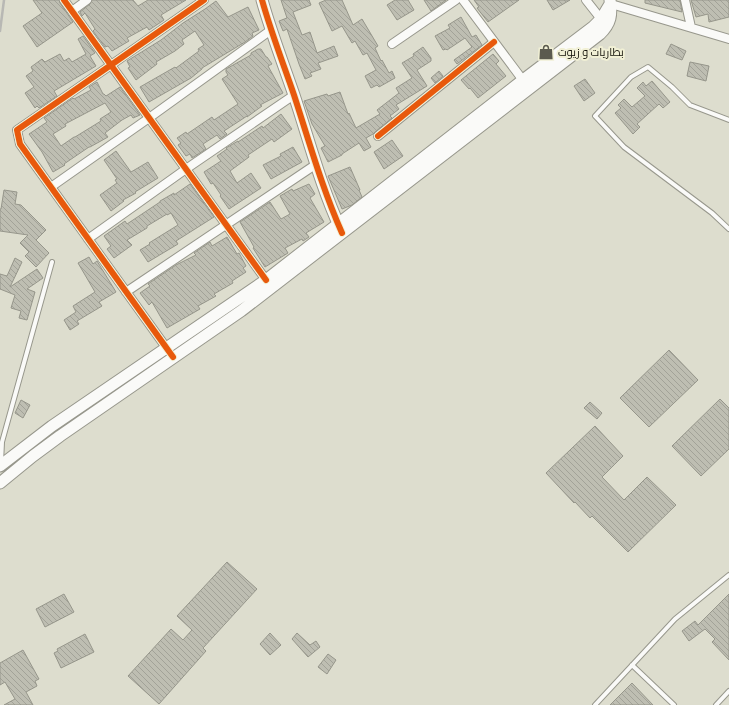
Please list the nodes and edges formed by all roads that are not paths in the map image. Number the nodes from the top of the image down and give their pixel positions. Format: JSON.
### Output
{"nodes":[{"id":1,"x":64,"y":0,"type":"edge"},
{"id":2,"x":88,"y":0,"type":"edge"},
{"id":3,"x":204,"y":0,"type":"edge"},
{"id":4,"x":262,"y":0,"type":"edge"},
{"id":5,"x":456,"y":0,"type":"edge"},
{"id":6,"x":463,"y":0,"type":"edge"},
{"id":7,"x":586,"y":0,"type":"edge"},
{"id":8,"x":685,"y":0,"type":"edge"},
{"id":9,"x":610,"y":2,"type":"edge"},
{"id":10,"x":72,"y":11,"type":"junction"},
{"id":11,"x":601,"y":19,"type":"junction"},
{"id":12,"x":691,"y":27,"type":"junction"},
{"id":13,"x":271,"y":30,"type":"junction"},
{"id":14,"x":729,"y":39,"type":"edge"},
{"id":15,"x":494,"y":42,"type":"junction"},
{"id":16,"x":392,"y":44,"type":"dead end"},
{"id":17,"x":112,"y":65,"type":"junction"},
{"id":18,"x":526,"y":84,"type":"junction"},
{"id":19,"x":294,"y":95,"type":"junction"},
{"id":20,"x":149,"y":118,"type":"junction"},
{"id":21,"x":729,"y":120,"type":"edge"},
{"id":22,"x":378,"y":136,"type":"dead end"},
{"id":23,"x":315,"y":164,"type":"junction"},
{"id":24,"x":186,"y":170,"type":"junction"},
{"id":25,"x":51,"y":187,"type":"junction"},
{"id":26,"x":226,"y":224,"type":"junction"},
{"id":27,"x":340,"y":228,"type":"junction"},
{"id":28,"x":729,"y":229,"type":"edge"},
{"id":29,"x":88,"y":239,"type":"junction"},
{"id":30,"x":52,"y":262,"type":"dead end"},
{"id":31,"x":266,"y":280,"type":"junction"},
{"id":32,"x":126,"y":292,"type":"junction"},
{"id":33,"x":167,"y":348,"type":"junction"},
{"id":34,"x":173,"y":358,"type":"junction"},
{"id":35,"x":0,"y":466,"type":"edge"},
{"id":36,"x":0,"y":483,"type":"edge"},
{"id":37,"x":729,"y":575,"type":"edge"},
{"id":38,"x":632,"y":665,"type":"junction"},
{"id":39,"x":729,"y":691,"type":"edge"},
{"id":40,"x":595,"y":705,"type":"edge"},
{"id":41,"x":674,"y":705,"type":"edge"},
{"id":42,"x":716,"y":705,"type":"edge"}],
"edges":[{"from":1,"to":10,"type":"street"},
{"from":2,"to":10,"type":"street"},
{"from":3,"to":17,"type":"street"},
{"from":4,"to":13,"type":"main road"},
{"from":5,"to":16,"type":"street"},
{"from":6,"to":15,"type":"street"},
{"from":7,"to":11,"type":"street"},
{"from":8,"to":12,"type":"street"},
{"from":9,"to":11,"type":"main road"},
{"from":9,"to":12,"type":"street"},
{"from":9,"to":18,"type":"main road"},
{"from":10,"to":17,"type":"street"},
{"from":11,"to":18,"type":"main road"},
{"from":12,"to":14,"type":"street"},
{"from":13,"to":19,"type":"main road"},
{"from":13,"to":20,"type":"street"},
{"from":15,"to":18,"type":"street"},
{"from":15,"to":22,"type":"street"},
{"from":17,"to":20,"type":"street"},
{"from":17,"to":25,"type":"street"},
{"from":18,"to":27,"type":"main road"},
{"from":19,"to":23,"type":"main road"},
{"from":19,"to":24,"type":"street"},
{"from":20,"to":24,"type":"street"},
{"from":20,"to":25,"type":"street"},
{"from":21,"to":28,"type":"lane"},
{"from":23,"to":26,"type":"street"},
{"from":23,"to":27,"type":"main road"},
{"from":24,"to":26,"type":"street"},
{"from":24,"to":29,"type":"street"},
{"from":25,"to":29,"type":"street"},
{"from":26,"to":31,"type":"street"},
{"from":26,"to":32,"type":"street"},
{"from":27,"to":31,"type":"main road"},
{"from":27,"to":34,"type":"main road"},
{"from":29,"to":32,"type":"street"},
{"from":30,"to":35,"type":"lane"},
{"from":31,"to":33,"type":"main road"},
{"from":32,"to":33,"type":"street"},
{"from":33,"to":34,"type":"street"},
{"from":33,"to":35,"type":"main road"},
{"from":34,"to":36,"type":"main road"},
{"from":37,"to":38,"type":"lane"},
{"from":38,"to":40,"type":"lane"},
{"from":38,"to":41,"type":"lane"},
{"from":39,"to":42,"type":"lane"}]}
